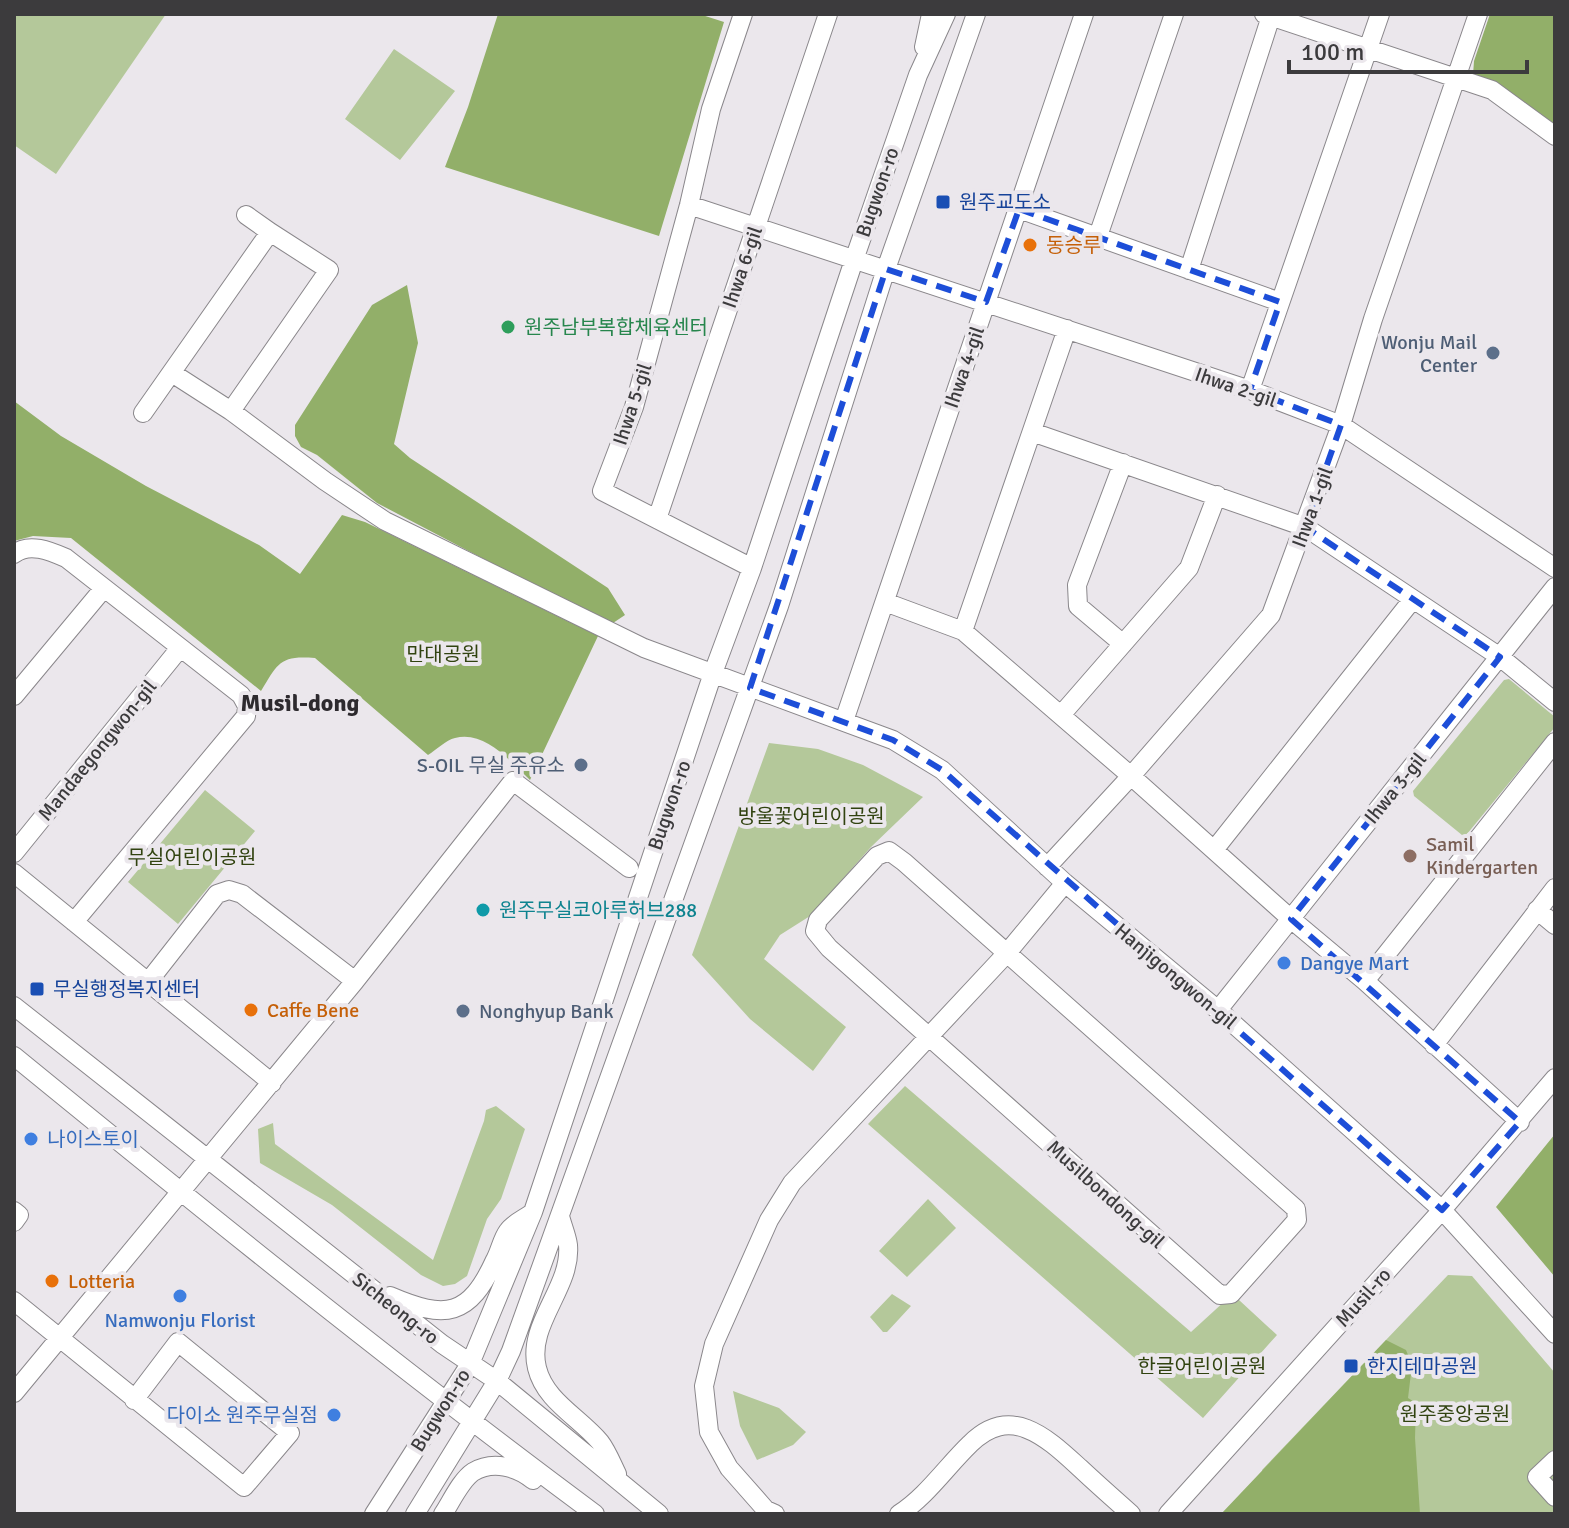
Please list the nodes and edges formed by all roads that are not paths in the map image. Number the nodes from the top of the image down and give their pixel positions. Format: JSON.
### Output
{"nodes":[{"id":1,"x":743,"y":14,"type":"edge"},
{"id":2,"x":828,"y":14,"type":"edge"},
{"id":3,"x":931,"y":14,"type":"edge"},
{"id":4,"x":946,"y":14,"type":"edge"},
{"id":5,"x":976,"y":14,"type":"edge"},
{"id":6,"x":990,"y":14,"type":"edge"},
{"id":7,"x":1084,"y":14,"type":"edge"},
{"id":8,"x":1174,"y":14,"type":"edge"},
{"id":9,"x":1380,"y":14,"type":"edge"},
{"id":10,"x":1478,"y":14,"type":"edge"},
{"id":11,"x":1267,"y":15,"type":"edge"},
{"id":12,"x":1368,"y":49,"type":"junction"},
{"id":13,"x":918,"y":75,"type":"junction"},
{"id":14,"x":1455,"y":78,"type":"junction"},
{"id":15,"x":952,"y":83,"type":"junction"},
{"id":16,"x":1555,"y":136,"type":"edge"},
{"id":17,"x":689,"y":205,"type":"junction"},
{"id":18,"x":1019,"y":209,"type":"junction"},
{"id":19,"x":246,"y":215,"type":"dead end"},
{"id":20,"x":756,"y":228,"type":"junction"},
{"id":21,"x":270,"y":232,"type":"junction"},
{"id":22,"x":1097,"y":239,"type":"junction"},
{"id":23,"x":854,"y":260,"type":"junction"},
{"id":24,"x":886,"y":269,"type":"junction"},
{"id":25,"x":1189,"y":270,"type":"junction"},
{"id":26,"x":986,"y":302,"type":"junction"},
{"id":27,"x":1280,"y":302,"type":"junction"},
{"id":28,"x":1067,"y":329,"type":"junction"},
{"id":29,"x":172,"y":373,"type":"junction"},
{"id":30,"x":1250,"y":390,"type":"junction"},
{"id":31,"x":231,"y":411,"type":"junction"},
{"id":32,"x":143,"y":413,"type":"dead end"},
{"id":33,"x":1341,"y":425,"type":"junction"},
{"id":34,"x":1032,"y":432,"type":"junction"},
{"id":35,"x":1123,"y":463,"type":"junction"},
{"id":36,"x":1217,"y":495,"type":"junction"},
{"id":37,"x":657,"y":519,"type":"junction"},
{"id":38,"x":1305,"y":527,"type":"junction"},
{"id":39,"x":14,"y":554,"type":"edge"},
{"id":40,"x":752,"y":568,"type":"junction"},
{"id":41,"x":1555,"y":568,"type":"edge"},
{"id":42,"x":1555,"y":587,"type":"edge"},
{"id":43,"x":104,"y":588,"type":"junction"},
{"id":44,"x":1413,"y":599,"type":"junction"},
{"id":45,"x":885,"y":602,"type":"junction"},
{"id":46,"x":963,"y":631,"type":"junction"},
{"id":47,"x":1123,"y":644,"type":"junction"},
{"id":48,"x":180,"y":648,"type":"junction"},
{"id":49,"x":1500,"y":657,"type":"junction"},
{"id":50,"x":713,"y":673,"type":"junction"},
{"id":51,"x":750,"y":688,"type":"junction"},
{"id":52,"x":14,"y":696,"type":"edge"},
{"id":53,"x":1555,"y":702,"type":"edge"},
{"id":54,"x":1061,"y":715,"type":"junction"},
{"id":55,"x":844,"y":721,"type":"junction"},
{"id":56,"x":1555,"y":742,"type":"edge"},
{"id":57,"x":1131,"y":776,"type":"junction"},
{"id":58,"x":1214,"y":850,"type":"junction"},
{"id":59,"x":14,"y":853,"type":"edge"},
{"id":60,"x":1047,"y":867,"type":"junction"},
{"id":61,"x":629,"y":868,"type":"dead end"},
{"id":62,"x":14,"y":873,"type":"edge"},
{"id":63,"x":1065,"y":883,"type":"junction"},
{"id":64,"x":1555,"y":888,"type":"edge"},
{"id":65,"x":1537,"y":910,"type":"junction"},
{"id":66,"x":1291,"y":919,"type":"junction"},
{"id":67,"x":74,"y":922,"type":"junction"},
{"id":68,"x":1555,"y":925,"type":"edge"},
{"id":69,"x":1007,"y":953,"type":"junction"},
{"id":70,"x":355,"y":981,"type":"junction"},
{"id":71,"x":1365,"y":981,"type":"junction"},
{"id":72,"x":148,"y":982,"type":"junction"},
{"id":73,"x":14,"y":1006,"type":"edge"},
{"id":74,"x":1218,"y":1010,"type":"junction"},
{"id":75,"x":927,"y":1035,"type":"junction"},
{"id":76,"x":1434,"y":1045,"type":"junction"},
{"id":77,"x":14,"y":1056,"type":"edge"},
{"id":78,"x":1555,"y":1078,"type":"edge"},
{"id":79,"x":272,"y":1083,"type":"junction"},
{"id":80,"x":1520,"y":1122,"type":"junction"},
{"id":81,"x":207,"y":1161,"type":"junction"},
{"id":82,"x":181,"y":1192,"type":"junction"},
{"id":83,"x":1442,"y":1210,"type":"junction"},
{"id":84,"x":14,"y":1211,"type":"edge"},
{"id":85,"x":533,"y":1212,"type":"junction"},
{"id":86,"x":559,"y":1215,"type":"junction"},
{"id":87,"x":14,"y":1222,"type":"edge"},
{"id":88,"x":368,"y":1287,"type":"junction"},
{"id":89,"x":14,"y":1301,"type":"edge"},
{"id":90,"x":1555,"y":1334,"type":"edge"},
{"id":91,"x":59,"y":1339,"type":"junction"},
{"id":92,"x":470,"y":1364,"type":"junction"},
{"id":93,"x":497,"y":1381,"type":"junction"},
{"id":94,"x":14,"y":1393,"type":"edge"},
{"id":95,"x":134,"y":1400,"type":"junction"},
{"id":96,"x":446,"y":1403,"type":"junction"},
{"id":97,"x":473,"y":1421,"type":"junction"},
{"id":98,"x":1555,"y":1460,"type":"edge"},
{"id":99,"x":622,"y":1484,"type":"junction"},
{"id":100,"x":1555,"y":1497,"type":"edge"},
{"id":101,"x":374,"y":1514,"type":"edge"},
{"id":102,"x":415,"y":1514,"type":"edge"},
{"id":103,"x":443,"y":1514,"type":"edge"},
{"id":104,"x":595,"y":1514,"type":"edge"},
{"id":105,"x":659,"y":1514,"type":"edge"},
{"id":106,"x":775,"y":1514,"type":"edge"},
{"id":107,"x":899,"y":1514,"type":"edge"},
{"id":108,"x":1131,"y":1514,"type":"edge"},
{"id":109,"x":1168,"y":1514,"type":"edge"}],
"edges":[{"from":1,"to":17,"type":"street","name":"Ihwa 5-gil"},
{"from":2,"to":20,"type":"street","name":"Ihwa 6-gil"},
{"from":3,"to":13,"type":"street","name":"Bugwon-ro"},
{"from":4,"to":13,"type":"street","name":"Bugwon-ro"},
{"from":5,"to":15,"type":"street","name":"Bugwon-ro"},
{"from":6,"to":15,"type":"street","name":"Bugwon-ro"},
{"from":7,"to":18,"type":"street","name":"Ihwa 4-gil"},
{"from":8,"to":22,"type":"street"},
{"from":9,"to":12,"type":"street"},
{"from":10,"to":14,"type":"street","name":"Ihwa 1-gil"},
{"from":11,"to":12,"type":"street"},
{"from":11,"to":25,"type":"street"},
{"from":12,"to":14,"type":"street"},
{"from":12,"to":27,"type":"street"},
{"from":13,"to":23,"type":"street","name":"Bugwon-ro"},
{"from":14,"to":16,"type":"street"},
{"from":14,"to":33,"type":"street","name":"Ihwa 1-gil"},
{"from":15,"to":24,"type":"street","name":"Bugwon-ro"},
{"from":17,"to":20,"type":"street","name":"Ihwa 2-gil"},
{"from":17,"to":37,"type":"street","name":"Ihwa 5-gil"},
{"from":18,"to":22,"type":"street"},
{"from":18,"to":26,"type":"street","name":"Ihwa 4-gil"},
{"from":19,"to":21,"type":"street"},
{"from":20,"to":23,"type":"street","name":"Ihwa 2-gil"},
{"from":20,"to":37,"type":"street","name":"Ihwa 6-gil"},
{"from":21,"to":29,"type":"street"},
{"from":21,"to":31,"type":"street"},
{"from":22,"to":25,"type":"street"},
{"from":23,"to":24,"type":"street","name":"Ihwa 2-gil"},
{"from":23,"to":40,"type":"street","name":"Bugwon-ro"},
{"from":24,"to":26,"type":"street","name":"Ihwa 2-gil"},
{"from":24,"to":51,"type":"street","name":"Bugwon-ro"},
{"from":25,"to":27,"type":"street"},
{"from":26,"to":28,"type":"street","name":"Ihwa 2-gil"},
{"from":26,"to":45,"type":"street","name":"Ihwa 4-gil"},
{"from":27,"to":30,"type":"street"},
{"from":28,"to":30,"type":"street","name":"Ihwa 2-gil"},
{"from":28,"to":34,"type":"street"},
{"from":29,"to":31,"type":"street","name":"Hanjigongwon-gil"},
{"from":29,"to":32,"type":"street"},
{"from":30,"to":33,"type":"street","name":"Ihwa 2-gil"},
{"from":31,"to":50,"type":"street","name":"Hanjigongwon-gil"},
{"from":33,"to":38,"type":"street","name":"Ihwa 1-gil"},
{"from":33,"to":41,"type":"street","name":"Ihwa 2-gil"},
{"from":34,"to":35,"type":"street"},
{"from":34,"to":46,"type":"street"},
{"from":35,"to":36,"type":"street"},
{"from":35,"to":47,"type":"street"},
{"from":36,"to":38,"type":"street"},
{"from":36,"to":47,"type":"street"},
{"from":37,"to":40,"type":"street","name":"Ihwa 5-gil"},
{"from":38,"to":44,"type":"street"},
{"from":38,"to":57,"type":"street","name":"Ihwa 1-gil"},
{"from":39,"to":43,"type":"street"},
{"from":40,"to":50,"type":"street","name":"Bugwon-ro"},
{"from":42,"to":49,"type":"street","name":"Ihwa 3-gil"},
{"from":43,"to":48,"type":"street"},
{"from":43,"to":52,"type":"street"},
{"from":44,"to":49,"type":"street"},
{"from":44,"to":58,"type":"street"},
{"from":45,"to":46,"type":"street"},
{"from":45,"to":55,"type":"street","name":"Ihwa 4-gil"},
{"from":46,"to":54,"type":"street"},
{"from":47,"to":54,"type":"street"},
{"from":48,"to":59,"type":"street","name":"Mandaegongwon-gil"},
{"from":48,"to":67,"type":"street"},
{"from":49,"to":53,"type":"street"},
{"from":49,"to":66,"type":"street","name":"Ihwa 3-gil"},
{"from":50,"to":51,"type":"street","name":"Hanjigongwon-gil"},
{"from":50,"to":85,"type":"street","name":"Bugwon-ro"},
{"from":51,"to":55,"type":"street","name":"Hanjigongwon-gil"},
{"from":51,"to":86,"type":"street","name":"Bugwon-ro"},
{"from":54,"to":57,"type":"street"},
{"from":55,"to":60,"type":"street","name":"Hanjigongwon-gil"},
{"from":56,"to":71,"type":"street"},
{"from":57,"to":58,"type":"street"},
{"from":57,"to":60,"type":"street","name":"Ihwa 1-gil"},
{"from":58,"to":66,"type":"street"},
{"from":60,"to":63,"type":"street","name":"Hanjigongwon-gil"},
{"from":61,"to":70,"type":"street"},
{"from":62,"to":67,"type":"street"},
{"from":63,"to":69,"type":"street"},
{"from":63,"to":74,"type":"street","name":"Hanjigongwon-gil"},
{"from":64,"to":65,"type":"street"},
{"from":65,"to":68,"type":"street"},
{"from":65,"to":76,"type":"street"},
{"from":66,"to":71,"type":"street"},
{"from":66,"to":74,"type":"street","name":"Ihwa 3-gil"},
{"from":67,"to":72,"type":"street"},
{"from":69,"to":75,"type":"street"},
{"from":69,"to":75,"type":"street","name":"Musilbondong-gil"},
{"from":69,"to":75,"type":"street","name":"Musilbondong-gil"},
{"from":70,"to":72,"type":"street"},
{"from":70,"to":79,"type":"street"},
{"from":71,"to":76,"type":"street"},
{"from":72,"to":79,"type":"street"},
{"from":73,"to":81,"type":"street","name":"Sicheong-ro"},
{"from":74,"to":83,"type":"street","name":"Hanjigongwon-gil"},
{"from":75,"to":106,"type":"street"},
{"from":76,"to":80,"type":"street"},
{"from":77,"to":82,"type":"street"},
{"from":78,"to":80,"type":"street","name":"Musil-ro"},
{"from":79,"to":81,"type":"street"},
{"from":80,"to":83,"type":"street","name":"Musil-ro"},
{"from":81,"to":82,"type":"street"},
{"from":81,"to":88,"type":"street","name":"Sicheong-ro"},
{"from":82,"to":91,"type":"street"},
{"from":82,"to":96,"type":"street"},
{"from":83,"to":90,"type":"street","name":"Hanjigongwon-gil"},
{"from":83,"to":109,"type":"street","name":"Musil-ro"},
{"from":84,"to":87,"type":"street"},
{"from":85,"to":88,"type":"street"},
{"from":85,"to":92,"type":"street","name":"Bugwon-ro"},
{"from":86,"to":93,"type":"street","name":"Bugwon-ro"},
{"from":86,"to":99,"type":"street"},
{"from":88,"to":92,"type":"street","name":"Sicheong-ro"},
{"from":89,"to":91,"type":"street"},
{"from":91,"to":94,"type":"street"},
{"from":91,"to":95,"type":"street"},
{"from":92,"to":93,"type":"street","name":"Sicheong-ro"},
{"from":92,"to":96,"type":"street","name":"Bugwon-ro"},
{"from":93,"to":97,"type":"street","name":"Bugwon-ro"},
{"from":93,"to":99,"type":"street","name":"Sicheong-ro"},
{"from":95,"to":95,"type":"street"},
{"from":96,"to":97,"type":"street"},
{"from":96,"to":101,"type":"street","name":"Bugwon-ro"},
{"from":97,"to":102,"type":"street","name":"Bugwon-ro"},
{"from":97,"to":104,"type":"street"},
{"from":98,"to":100,"type":"street"},
{"from":99,"to":105,"type":"street","name":"Sicheong-ro"},
{"from":103,"to":104,"type":"street"},
{"from":107,"to":108,"type":"street"}]}
